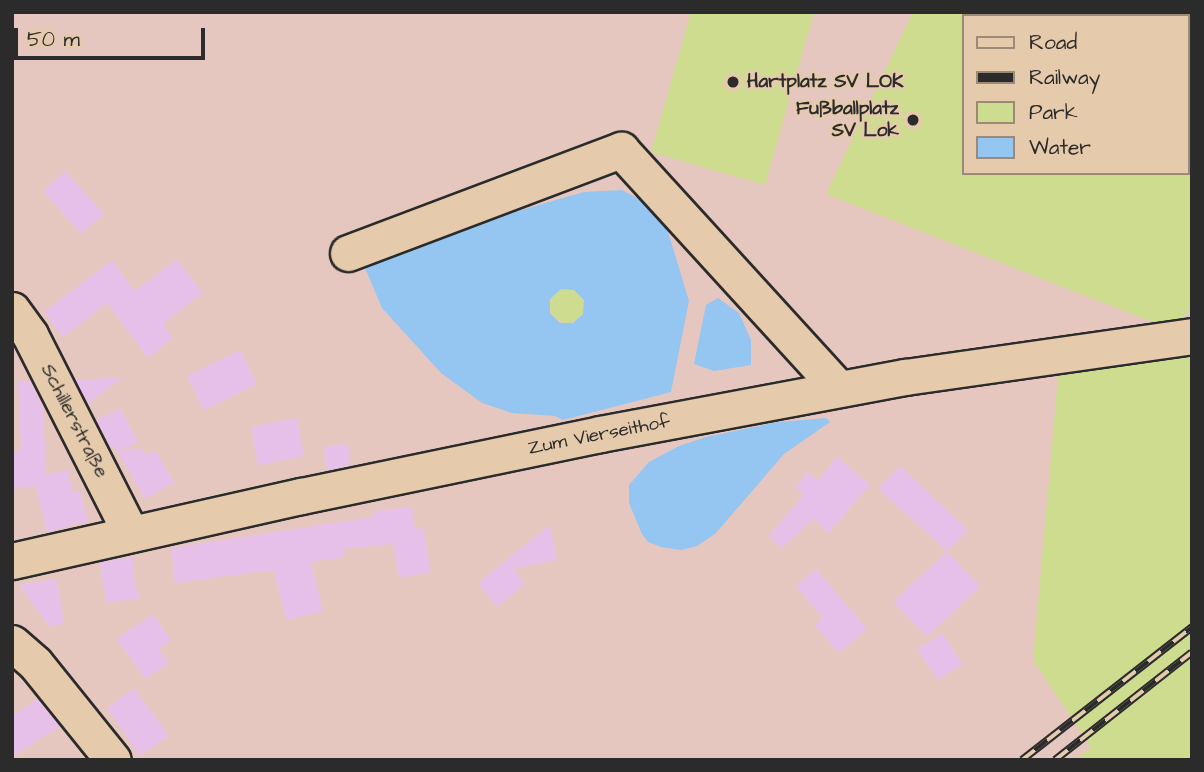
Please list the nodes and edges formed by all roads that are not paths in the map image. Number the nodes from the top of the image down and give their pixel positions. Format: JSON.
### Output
{"nodes":[{"id":1,"x":348,"y":253,"type":"dead end"},
{"id":2,"x":12,"y":310,"type":"edge"},
{"id":3,"x":1192,"y":336,"type":"edge"},
{"id":4,"x":838,"y":389,"type":"junction"},
{"id":5,"x":131,"y":534,"type":"junction"},
{"id":6,"x":12,"y":561,"type":"edge"},
{"id":7,"x":12,"y":643,"type":"edge"},
{"id":8,"x":113,"y":760,"type":"edge"}],
"edges":[{"from":1,"to":4,"type":"street"},
{"from":2,"to":5,"type":"street","name":"Schillerstraße"},
{"from":3,"to":4,"type":"street","name":"Zum Vierseithof"},
{"from":4,"to":5,"type":"street","name":"Zum Vierseithof"},
{"from":5,"to":6,"type":"street","name":"Zum Vierseithof"},
{"from":7,"to":8,"type":"street"}]}
